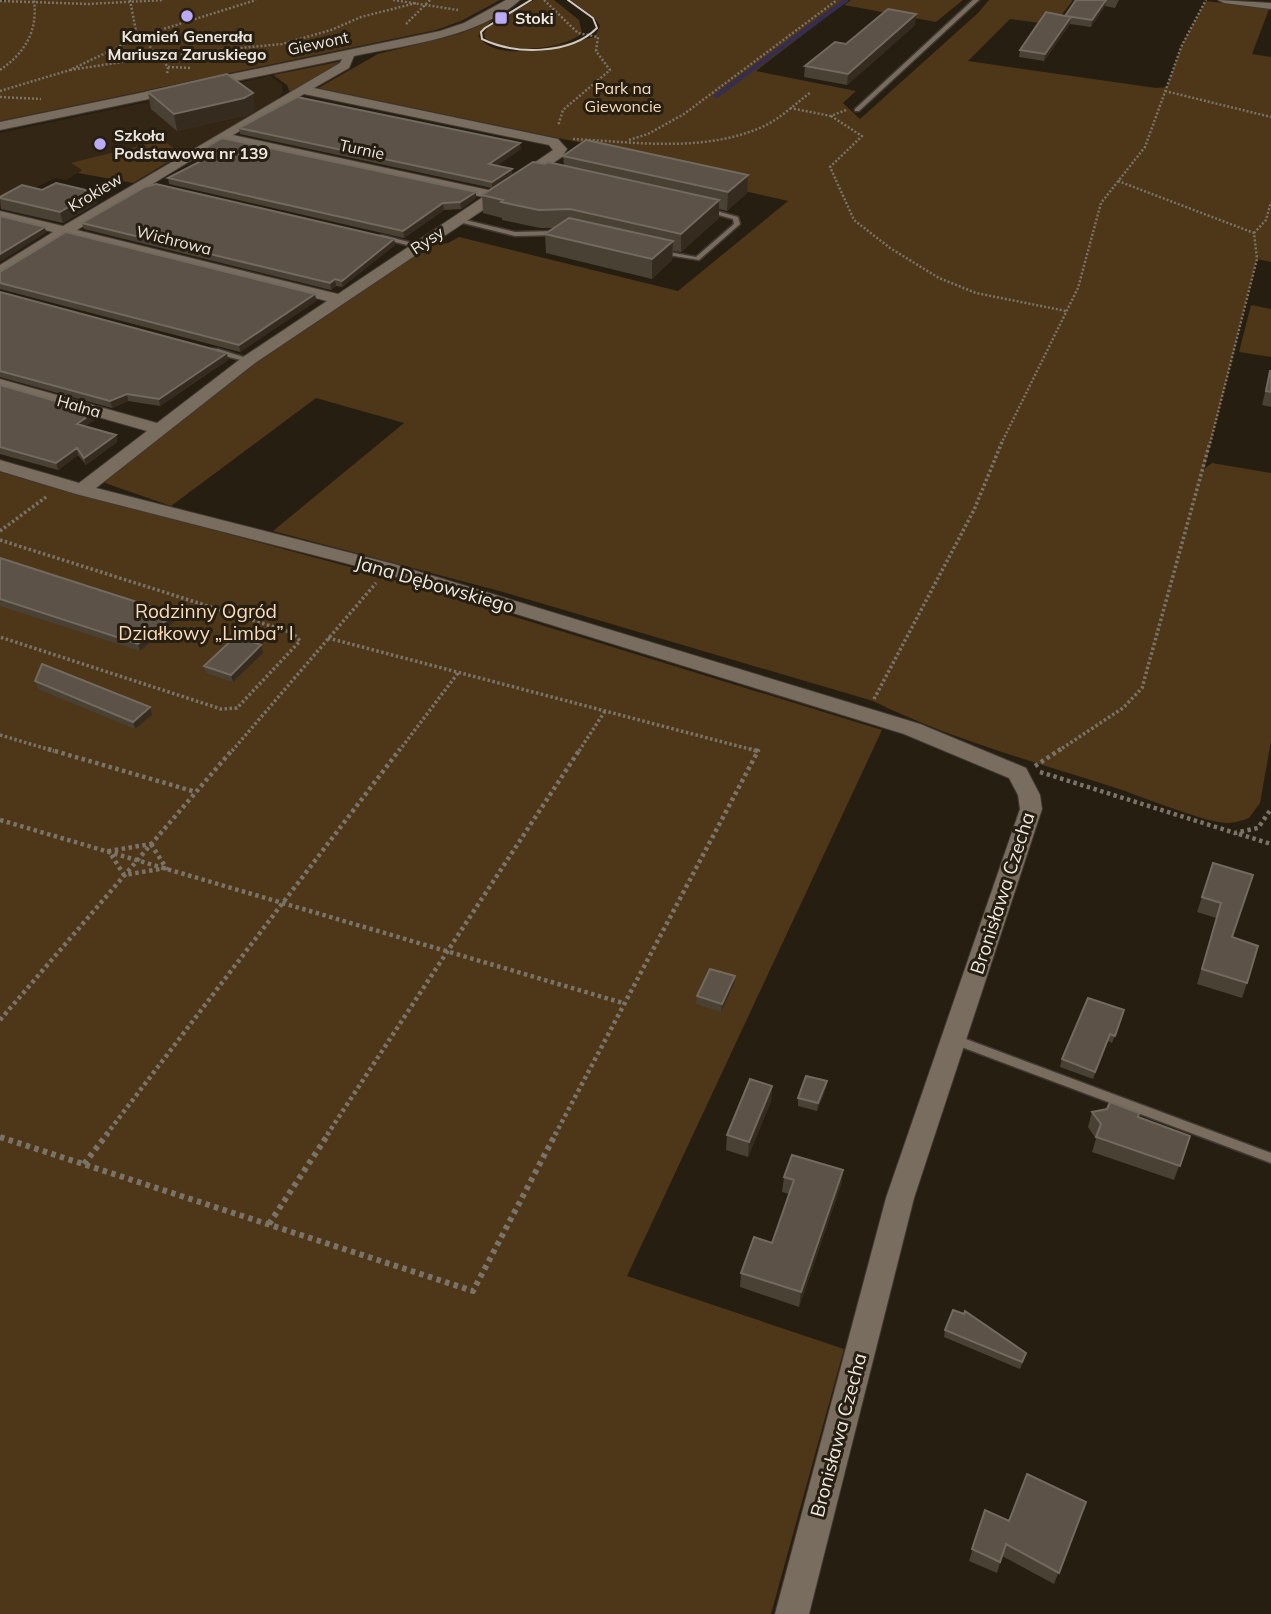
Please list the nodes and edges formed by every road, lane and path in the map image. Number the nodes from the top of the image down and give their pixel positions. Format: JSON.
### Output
{"nodes":[{"id":1,"x":164,"y":0,"type":"edge"},
{"id":2,"x":256,"y":0,"type":"edge"},
{"id":3,"x":393,"y":0,"type":"edge"},
{"id":4,"x":514,"y":0,"type":"edge"},
{"id":5,"x":544,"y":0,"type":"edge"},
{"id":6,"x":837,"y":0,"type":"edge"},
{"id":7,"x":976,"y":0,"type":"edge"},
{"id":8,"x":1206,"y":0,"type":"edge"},
{"id":9,"x":1224,"y":0,"type":"edge"},
{"id":10,"x":0,"y":1,"type":"edge"},
{"id":11,"x":34,"y":2,"type":"edge"},
{"id":12,"x":130,"y":2,"type":"edge"},
{"id":13,"x":416,"y":3,"type":"junction"},
{"id":14,"x":1271,"y":6,"type":"edge"},
{"id":15,"x":487,"y":16,"type":"junction"},
{"id":16,"x":141,"y":36,"type":"junction"},
{"id":17,"x":347,"y":54,"type":"junction"},
{"id":18,"x":159,"y":57,"type":"junction"},
{"id":19,"x":0,"y":70,"type":"edge"},
{"id":20,"x":70,"y":70,"type":"junction"},
{"id":21,"x":304,"y":90,"type":"junction"},
{"id":22,"x":0,"y":91,"type":"edge"},
{"id":23,"x":811,"y":92,"type":"dead end"},
{"id":24,"x":1165,"y":92,"type":"junction"},
{"id":25,"x":152,"y":96,"type":"junction"},
{"id":26,"x":789,"y":108,"type":"junction"},
{"id":27,"x":857,"y":110,"type":"joint"},
{"id":28,"x":831,"y":116,"type":"junction"},
{"id":29,"x":1271,"y":117,"type":"edge"},
{"id":30,"x":0,"y":126,"type":"edge"},
{"id":31,"x":222,"y":137,"type":"junction"},
{"id":32,"x":613,"y":141,"type":"junction"},
{"id":33,"x":621,"y":141,"type":"junction"},
{"id":34,"x":559,"y":144,"type":"junction"},
{"id":35,"x":532,"y":171,"type":"junction"},
{"id":36,"x":549,"y":174,"type":"edge"},
{"id":37,"x":1118,"y":181,"type":"junction"},
{"id":38,"x":142,"y":183,"type":"junction"},
{"id":39,"x":161,"y":188,"type":"edge"},
{"id":40,"x":494,"y":195,"type":"junction"},
{"id":41,"x":1271,"y":202,"type":"edge"},
{"id":42,"x":692,"y":207,"type":"edge"},
{"id":43,"x":0,"y":215,"type":"edge"},
{"id":44,"x":457,"y":220,"type":"junction"},
{"id":45,"x":65,"y":230,"type":"junction"},
{"id":46,"x":570,"y":232,"type":"edge"},
{"id":47,"x":1254,"y":233,"type":"junction"},
{"id":48,"x":366,"y":234,"type":"edge"},
{"id":49,"x":419,"y":246,"type":"junction"},
{"id":50,"x":655,"y":252,"type":"edge"},
{"id":51,"x":0,"y":272,"type":"edge"},
{"id":52,"x":340,"y":299,"type":"junction"},
{"id":53,"x":1066,"y":311,"type":"junction"},
{"id":54,"x":210,"y":350,"type":"edge"},
{"id":55,"x":249,"y":360,"type":"junction"},
{"id":56,"x":0,"y":384,"type":"edge"},
{"id":57,"x":158,"y":429,"type":"junction"},
{"id":58,"x":0,"y":465,"type":"edge"},
{"id":59,"x":73,"y":487,"type":"junction"},
{"id":60,"x":0,"y":531,"type":"edge"},
{"id":61,"x":0,"y":540,"type":"edge"},
{"id":62,"x":387,"y":568,"type":"junction"},
{"id":63,"x":0,"y":637,"type":"edge"},
{"id":64,"x":328,"y":639,"type":"junction"},
{"id":65,"x":458,"y":673,"type":"junction"},
{"id":66,"x":605,"y":711,"type":"junction"},
{"id":67,"x":866,"y":715,"type":"junction"},
{"id":68,"x":0,"y":735,"type":"edge"},
{"id":69,"x":1018,"y":773,"type":"junction"},
{"id":70,"x":196,"y":793,"type":"junction"},
{"id":71,"x":1271,"y":809,"type":"edge"},
{"id":72,"x":0,"y":820,"type":"edge"},
{"id":73,"x":1236,"y":833,"type":"junction"},
{"id":74,"x":151,"y":844,"type":"junction"},
{"id":75,"x":1271,"y":844,"type":"edge"},
{"id":76,"x":109,"y":851,"type":"junction"},
{"id":77,"x":137,"y":860,"type":"junction"},
{"id":78,"x":166,"y":869,"type":"junction"},
{"id":79,"x":124,"y":875,"type":"junction"},
{"id":80,"x":285,"y":903,"type":"junction"},
{"id":81,"x":450,"y":951,"type":"junction"},
{"id":82,"x":623,"y":1003,"type":"junction"},
{"id":83,"x":0,"y":1020,"type":"edge"},
{"id":84,"x":955,"y":1040,"type":"junction"},
{"id":85,"x":0,"y":1137,"type":"edge"},
{"id":86,"x":1271,"y":1158,"type":"edge"},
{"id":87,"x":84,"y":1164,"type":"junction"},
{"id":88,"x":269,"y":1224,"type":"junction"},
{"id":89,"x":792,"y":1614,"type":"edge"}],
"edges":[{"from":1,"to":12,"type":"path"},
{"from":2,"to":16,"type":"path"},
{"from":3,"to":13,"type":"path"},
{"from":4,"to":15,"type":"street","name":"Giewont"},
{"from":5,"to":34,"type":"path"},
{"from":6,"to":33,"type":"path"},
{"from":7,"to":27,"type":"lane"},
{"from":8,"to":24,"type":"path"},
{"from":9,"to":14,"type":"street"},
{"from":10,"to":11,"type":"path"},
{"from":11,"to":12,"type":"path"},
{"from":11,"to":19,"type":"path"},
{"from":12,"to":16,"type":"path"},
{"from":13,"to":15,"type":"path"},
{"from":13,"to":18,"type":"path"},
{"from":15,"to":17,"type":"street","name":"Giewont"},
{"from":16,"to":18,"type":"path"},
{"from":16,"to":20,"type":"path"},
{"from":17,"to":21,"type":"street","name":"Krokiew"},
{"from":17,"to":25,"type":"street","name":"Giewont"},
{"from":18,"to":20,"type":"path"},
{"from":18,"to":25,"type":"path"},
{"from":20,"to":22,"type":"path"},
{"from":21,"to":31,"type":"street","name":"Krokiew"},
{"from":21,"to":34,"type":"street"},
{"from":23,"to":26,"type":"path"},
{"from":24,"to":29,"type":"path"},
{"from":24,"to":37,"type":"path"},
{"from":25,"to":30,"type":"street","name":"Giewont"},
{"from":26,"to":28,"type":"path"},
{"from":26,"to":33,"type":"path"},
{"from":27,"to":28,"type":"path"},
{"from":28,"to":53,"type":"path"},
{"from":31,"to":38,"type":"street","name":"Krokiew"},
{"from":31,"to":40,"type":"street","name":"Turnie"},
{"from":32,"to":33,"type":"path"},
{"from":32,"to":34,"type":"path"},
{"from":32,"to":34,"type":"path"},
{"from":34,"to":35,"type":"street","name":"Rysy"},
{"from":35,"to":36,"type":"lane"},
{"from":35,"to":40,"type":"street","name":"Rysy"},
{"from":37,"to":47,"type":"path"},
{"from":37,"to":53,"type":"path"},
{"from":38,"to":39,"type":"lane"},
{"from":38,"to":45,"type":"street","name":"Krokiew"},
{"from":40,"to":44,"type":"street","name":"Rysy"},
{"from":41,"to":47,"type":"path"},
{"from":42,"to":50,"type":"lane"},
{"from":43,"to":45,"type":"street","name":"Wichrowa"},
{"from":44,"to":46,"type":"lane"},
{"from":44,"to":49,"type":"street","name":"Rysy"},
{"from":45,"to":51,"type":"street","name":"Krokiew"},
{"from":45,"to":52,"type":"street","name":"Wichrowa"},
{"from":47,"to":69,"type":"path"},
{"from":48,"to":49,"type":"lane"},
{"from":49,"to":52,"type":"street","name":"Rysy"},
{"from":52,"to":55,"type":"street","name":"Rysy"},
{"from":53,"to":67,"type":"path"},
{"from":54,"to":55,"type":"lane"},
{"from":55,"to":57,"type":"street","name":"Rysy"},
{"from":56,"to":57,"type":"street","name":"Halna"},
{"from":57,"to":59,"type":"street","name":"Rysy"},
{"from":58,"to":59,"type":"street","name":"Jana Dębowskiego"},
{"from":59,"to":60,"type":"path"},
{"from":59,"to":62,"type":"street","name":"Jana Dębowskiego"},
{"from":61,"to":63,"type":"path"},
{"from":62,"to":64,"type":"path"},
{"from":62,"to":67,"type":"street","name":"Jana Dębowskiego"},
{"from":64,"to":65,"type":"path"},
{"from":64,"to":70,"type":"path"},
{"from":65,"to":66,"type":"path"},
{"from":65,"to":80,"type":"path"},
{"from":66,"to":81,"type":"path"},
{"from":66,"to":82,"type":"path"},
{"from":67,"to":69,"type":"street"},
{"from":68,"to":70,"type":"path"},
{"from":69,"to":73,"type":"path"},
{"from":69,"to":84,"type":"street","name":"Bronisława Czecha"},
{"from":70,"to":74,"type":"path"},
{"from":71,"to":73,"type":"path"},
{"from":72,"to":76,"type":"path"},
{"from":73,"to":75,"type":"path"},
{"from":74,"to":76,"type":"path"},
{"from":74,"to":77,"type":"path"},
{"from":74,"to":78,"type":"path"},
{"from":76,"to":77,"type":"path"},
{"from":76,"to":79,"type":"path"},
{"from":77,"to":78,"type":"path"},
{"from":77,"to":79,"type":"path"},
{"from":78,"to":79,"type":"path"},
{"from":78,"to":80,"type":"path"},
{"from":79,"to":83,"type":"path"},
{"from":80,"to":81,"type":"path"},
{"from":80,"to":87,"type":"path"},
{"from":81,"to":82,"type":"path"},
{"from":81,"to":88,"type":"path"},
{"from":82,"to":88,"type":"path"},
{"from":84,"to":86,"type":"lane"},
{"from":84,"to":89,"type":"street","name":"Bronisława Czecha"},
{"from":85,"to":87,"type":"path"},
{"from":87,"to":88,"type":"path"}]}
